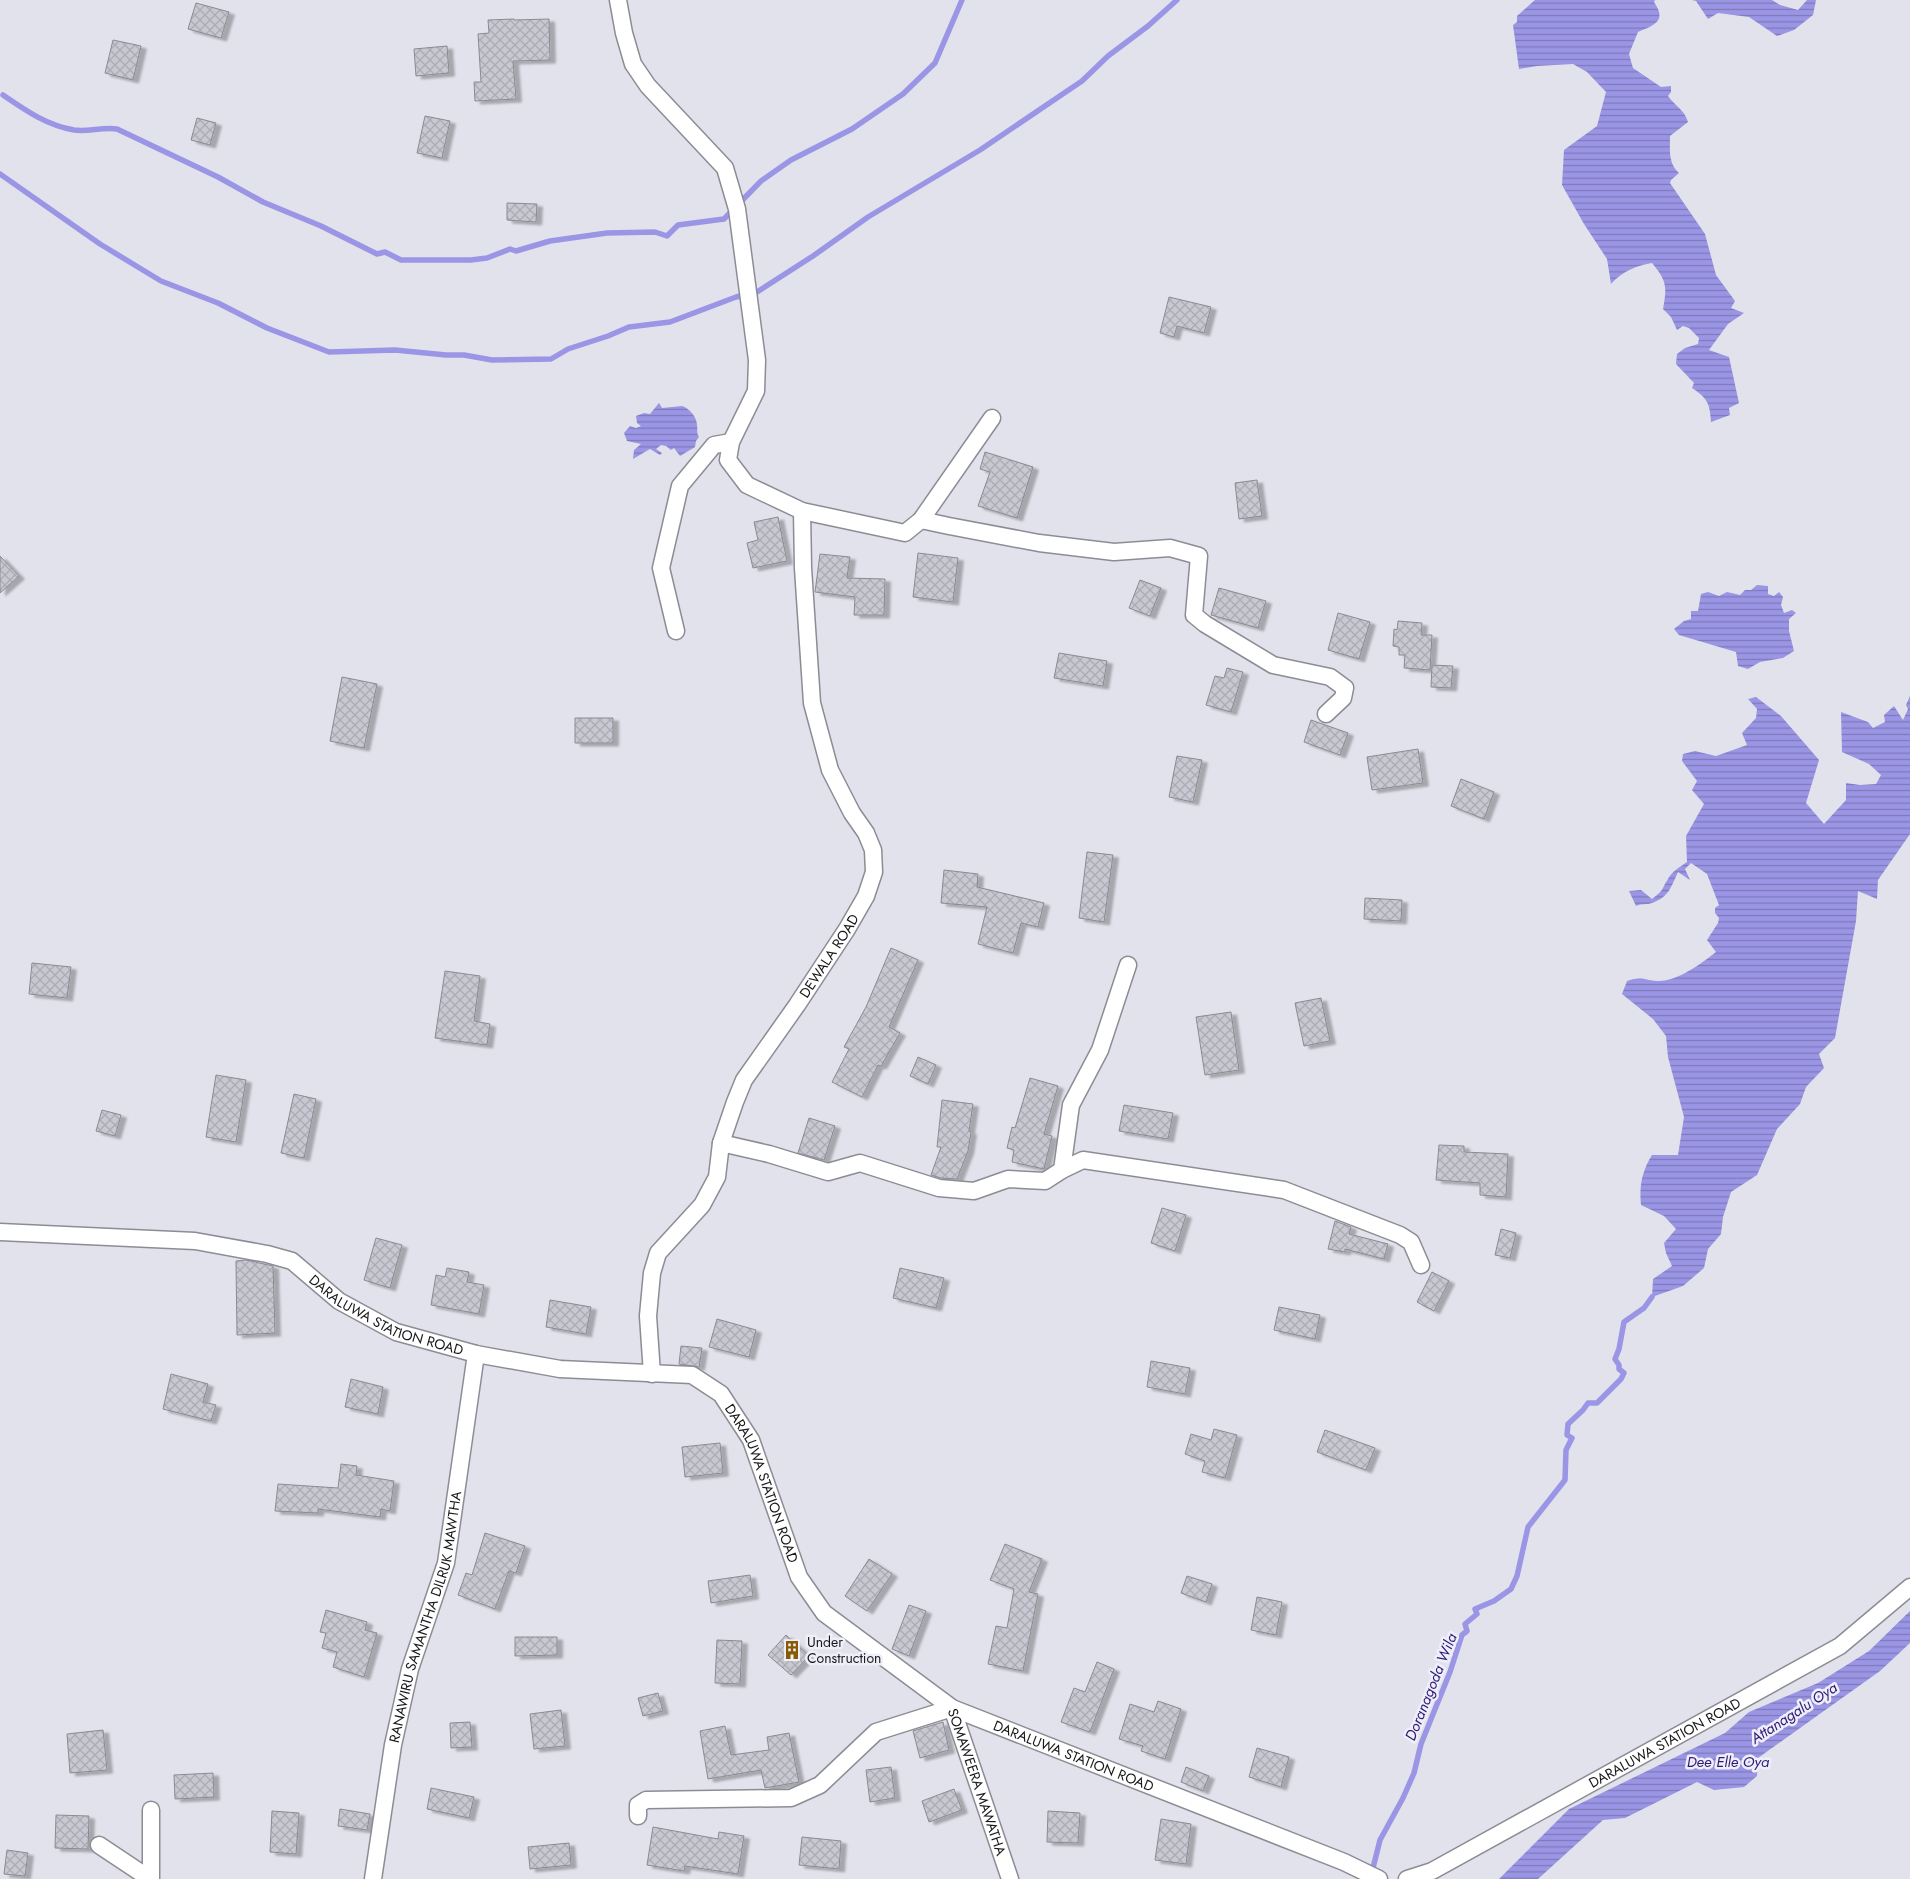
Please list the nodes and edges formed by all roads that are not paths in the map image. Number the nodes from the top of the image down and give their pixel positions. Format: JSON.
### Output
{"nodes":[{"id":1,"x":618,"y":0,"type":"edge"},
{"id":2,"x":992,"y":418,"type":"dead end"},
{"id":3,"x":731,"y":442,"type":"junction"},
{"id":4,"x":802,"y":511,"type":"junction"},
{"id":5,"x":921,"y":520,"type":"junction"},
{"id":6,"x":676,"y":631,"type":"dead end"},
{"id":7,"x":1326,"y":714,"type":"dead end"},
{"id":8,"x":1128,"y":965,"type":"dead end"},
{"id":9,"x":721,"y":1143,"type":"junction"},
{"id":10,"x":1062,"y":1170,"type":"junction"},
{"id":11,"x":0,"y":1232,"type":"edge"},
{"id":12,"x":1421,"y":1265,"type":"dead end"},
{"id":13,"x":476,"y":1354,"type":"junction"},
{"id":14,"x":652,"y":1374,"type":"junction"},
{"id":15,"x":1910,"y":1587,"type":"edge"},
{"id":16,"x":952,"y":1708,"type":"junction"},
{"id":17,"x":152,"y":1810,"type":"dead end"},
{"id":18,"x":638,"y":1816,"type":"dead end"},
{"id":19,"x":99,"y":1845,"type":"dead end"},
{"id":20,"x":151,"y":1879,"type":"edge"},
{"id":21,"x":373,"y":1879,"type":"edge"},
{"id":22,"x":1010,"y":1879,"type":"edge"},
{"id":23,"x":1379,"y":1879,"type":"edge"},
{"id":24,"x":1407,"y":1879,"type":"edge"}],
"edges":[{"from":1,"to":3,"type":"street"},
{"from":2,"to":5,"type":"street"},
{"from":3,"to":4,"type":"street"},
{"from":3,"to":6,"type":"street"},
{"from":4,"to":5,"type":"street"},
{"from":4,"to":9,"type":"street","name":"DEWALA ROAD"},
{"from":5,"to":7,"type":"street"},
{"from":8,"to":10,"type":"street"},
{"from":9,"to":10,"type":"street"},
{"from":9,"to":14,"type":"street","name":"DEWALA ROAD"},
{"from":10,"to":12,"type":"street"},
{"from":11,"to":13,"type":"street","name":"DARALUWA STATION ROAD"},
{"from":13,"to":14,"type":"street","name":"DARALUWA STATION ROAD"},
{"from":13,"to":21,"type":"street","name":"RANAWIRU SAMANTHA DILRUK MAWTHA"},
{"from":14,"to":16,"type":"street","name":"DARALUWA STATION ROAD"},
{"from":15,"to":24,"type":"street","name":"DARALUWA STATION ROAD"},
{"from":16,"to":18,"type":"street","name":"SOMAWEERA MAWATHA"},
{"from":16,"to":22,"type":"street","name":"SOMAWEERA MAWATHA"},
{"from":16,"to":23,"type":"street","name":"DARALUWA STATION ROAD"},
{"from":17,"to":20,"type":"street"},
{"from":19,"to":20,"type":"street"}]}
